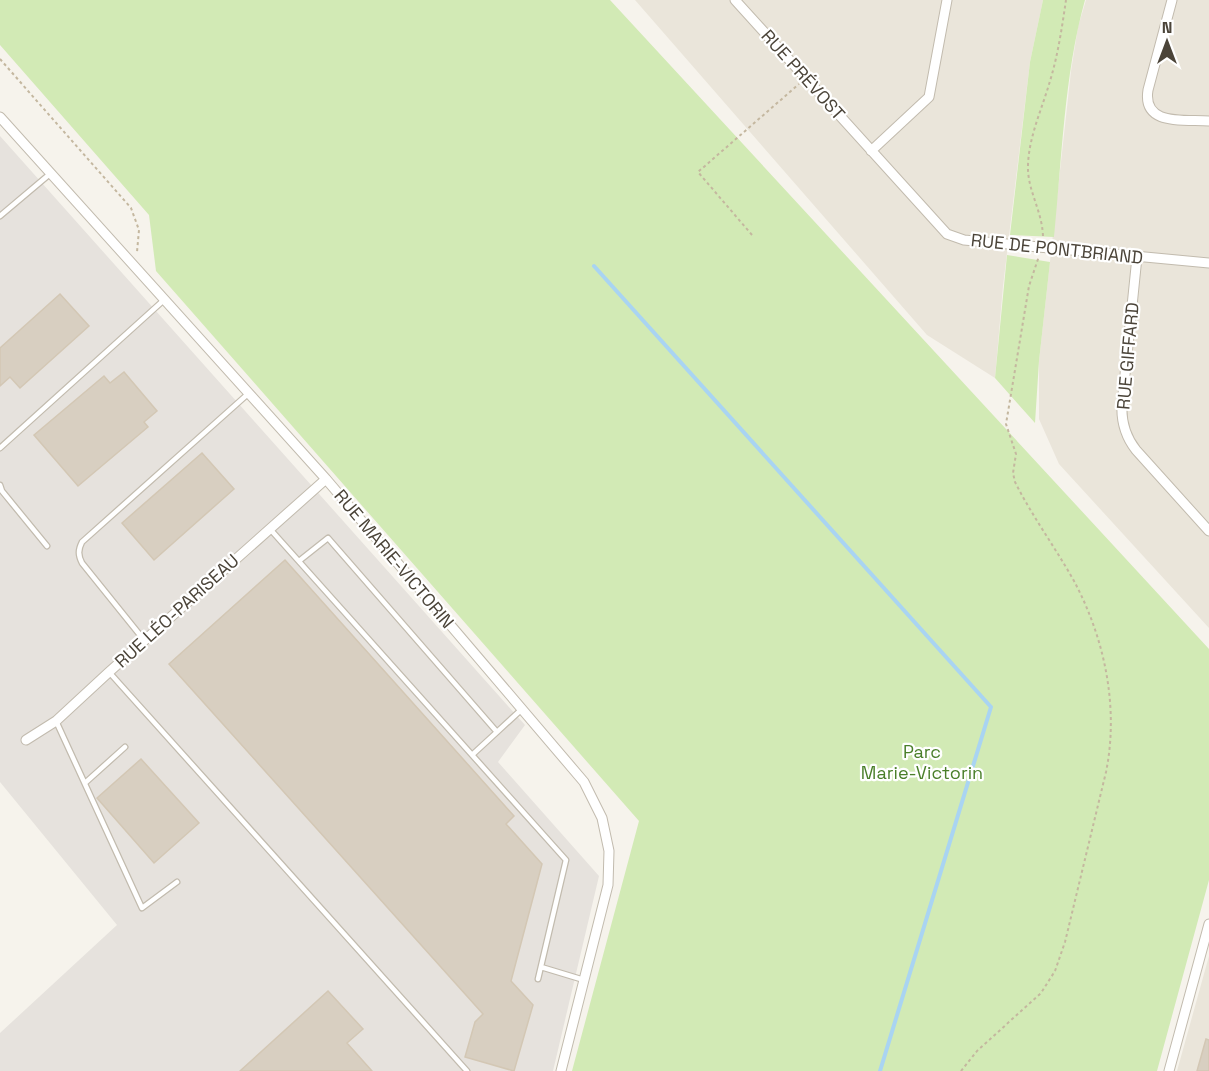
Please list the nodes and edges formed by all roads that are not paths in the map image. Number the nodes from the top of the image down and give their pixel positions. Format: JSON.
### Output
{"nodes":[{"id":1,"x":735,"y":0,"type":"edge"},
{"id":2,"x":946,"y":0,"type":"edge"},
{"id":3,"x":1172,"y":0,"type":"edge"},
{"id":4,"x":0,"y":117,"type":"edge"},
{"id":5,"x":1209,"y":121,"type":"edge"},
{"id":6,"x":871,"y":151,"type":"junction"},
{"id":7,"x":51,"y":173,"type":"junction"},
{"id":8,"x":0,"y":216,"type":"edge"},
{"id":9,"x":1137,"y":257,"type":"junction"},
{"id":10,"x":1209,"y":263,"type":"edge"},
{"id":11,"x":165,"y":299,"type":"junction"},
{"id":12,"x":249,"y":393,"type":"junction"},
{"id":13,"x":0,"y":448,"type":"edge"},
{"id":14,"x":326,"y":479,"type":"junction"},
{"id":15,"x":0,"y":485,"type":"edge"},
{"id":16,"x":270,"y":529,"type":"junction"},
{"id":17,"x":1209,"y":531,"type":"edge"},
{"id":18,"x":47,"y":546,"type":"dead end"},
{"id":19,"x":299,"y":561,"type":"junction"},
{"id":20,"x":144,"y":640,"type":"junction"},
{"id":21,"x":109,"y":672,"type":"junction"},
{"id":22,"x":522,"y":709,"type":"junction"},
{"id":23,"x":56,"y":721,"type":"junction"},
{"id":24,"x":497,"y":732,"type":"junction"},
{"id":25,"x":26,"y":740,"type":"dead end"},
{"id":26,"x":125,"y":747,"type":"dead end"},
{"id":27,"x":472,"y":754,"type":"junction"},
{"id":28,"x":85,"y":783,"type":"junction"},
{"id":29,"x":177,"y":882,"type":"dead end"},
{"id":30,"x":1209,"y":924,"type":"edge"},
{"id":31,"x":541,"y":967,"type":"junction"},
{"id":32,"x":538,"y":979,"type":"dead end"},
{"id":33,"x":584,"y":980,"type":"junction"},
{"id":34,"x":467,"y":1071,"type":"edge"},
{"id":35,"x":561,"y":1071,"type":"edge"},
{"id":36,"x":1169,"y":1071,"type":"edge"}],
"edges":[{"from":1,"to":6,"type":"street","name":"RUE PRÉVOST"},
{"from":2,"to":6,"type":"street"},
{"from":3,"to":5,"type":"street"},
{"from":4,"to":7,"type":"street","name":"RUE MARIE-VICTORIN"},
{"from":6,"to":9,"type":"street","name":"RUE DE PONTBRIAND"},
{"from":7,"to":8,"type":"lane"},
{"from":7,"to":11,"type":"street","name":"RUE MARIE-VICTORIN"},
{"from":9,"to":10,"type":"street","name":"RUE DE PONTBRIAND"},
{"from":9,"to":17,"type":"street","name":"RUE GIFFARD"},
{"from":11,"to":12,"type":"street","name":"RUE MARIE-VICTORIN"},
{"from":11,"to":13,"type":"lane"},
{"from":12,"to":14,"type":"street","name":"RUE MARIE-VICTORIN"},
{"from":12,"to":20,"type":"lane"},
{"from":14,"to":16,"type":"street","name":"RUE LÉO-PARISEAU"},
{"from":14,"to":22,"type":"street","name":"RUE MARIE-VICTORIN"},
{"from":15,"to":18,"type":"lane"},
{"from":16,"to":19,"type":"lane"},
{"from":16,"to":20,"type":"street","name":"RUE LÉO-PARISEAU"},
{"from":19,"to":24,"type":"lane"},
{"from":19,"to":27,"type":"lane"},
{"from":20,"to":21,"type":"street","name":"RUE LÉO-PARISEAU"},
{"from":21,"to":23,"type":"street","name":"RUE LÉO-PARISEAU"},
{"from":21,"to":34,"type":"lane"},
{"from":22,"to":24,"type":"lane"},
{"from":22,"to":33,"type":"street","name":"RUE MARIE-VICTORIN"},
{"from":23,"to":25,"type":"street","name":"RUE LÉO-PARISEAU"},
{"from":23,"to":28,"type":"lane"},
{"from":24,"to":27,"type":"lane"},
{"from":26,"to":28,"type":"lane"},
{"from":27,"to":31,"type":"lane"},
{"from":28,"to":29,"type":"lane"},
{"from":30,"to":36,"type":"street"},
{"from":31,"to":32,"type":"lane"},
{"from":31,"to":33,"type":"lane"},
{"from":33,"to":35,"type":"street","name":"RUE MARIE-VICTORIN"}]}
